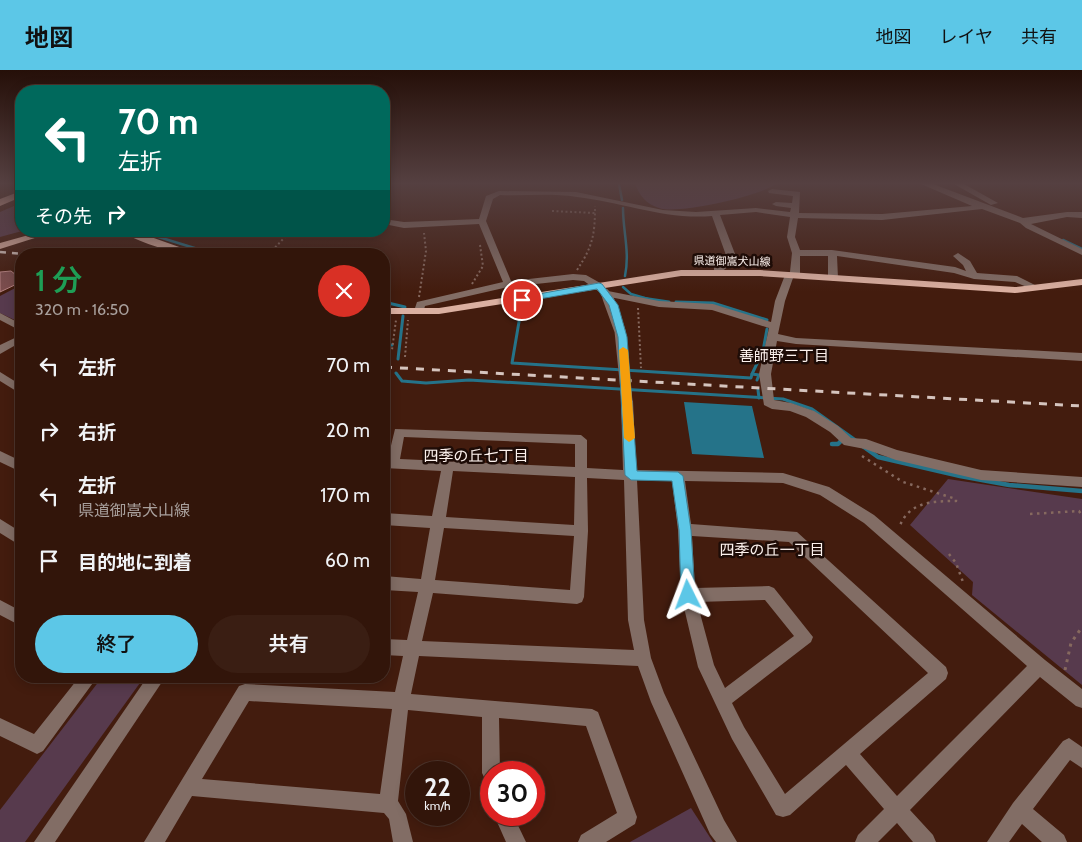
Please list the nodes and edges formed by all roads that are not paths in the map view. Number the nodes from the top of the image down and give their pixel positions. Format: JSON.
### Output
{"nodes":[{"id":1,"x":485,"y":220,"type":"edge"},
{"id":2,"x":718,"y":220,"type":"edge"},
{"id":3,"x":794,"y":220,"type":"edge"},
{"id":4,"x":1029,"y":220,"type":"edge"},
{"id":5,"x":1023,"y":221,"type":"joint"},
{"id":6,"x":390,"y":222,"type":"edge"},
{"id":7,"x":484,"y":226,"type":"junction"},
{"id":8,"x":32,"y":237,"type":"edge"},
{"id":9,"x":140,"y":237,"type":"edge"},
{"id":10,"x":0,"y":246,"type":"edge"},
{"id":11,"x":172,"y":248,"type":"edge"},
{"id":12,"x":1082,"y":252,"type":"edge"},
{"id":13,"x":796,"y":253,"type":"junction"},
{"id":14,"x":832,"y":253,"type":"junction"},
{"id":15,"x":958,"y":256,"type":"dead end"},
{"id":16,"x":718,"y":272,"type":"junction"},
{"id":17,"x":793,"y":275,"type":"junction"},
{"id":18,"x":974,"y":276,"type":"junction"},
{"id":19,"x":833,"y":278,"type":"junction"},
{"id":20,"x":1082,"y":282,"type":"edge"},
{"id":21,"x":508,"y":284,"type":"junction"},
{"id":22,"x":1034,"y":287,"type":"junction"},
{"id":23,"x":602,"y":289,"type":"junction"},
{"id":24,"x":417,"y":310,"type":"junction"},
{"id":25,"x":390,"y":311,"type":"edge"},
{"id":26,"x":0,"y":316,"type":"edge"},
{"id":27,"x":15,"y":325,"type":"edge"},
{"id":28,"x":774,"y":331,"type":"junction"},
{"id":29,"x":15,"y":341,"type":"edge"},
{"id":30,"x":0,"y":350,"type":"edge"},
{"id":31,"x":1082,"y":357,"type":"edge"},
{"id":32,"x":0,"y":376,"type":"edge"},
{"id":33,"x":15,"y":386,"type":"edge"},
{"id":34,"x":0,"y":456,"type":"edge"},
{"id":35,"x":390,"y":457,"type":"edge"},
{"id":36,"x":390,"y":463,"type":"edge"},
{"id":37,"x":15,"y":464,"type":"edge"},
{"id":38,"x":448,"y":466,"type":"junction"},
{"id":39,"x":582,"y":473,"type":"junction"},
{"id":40,"x":631,"y":475,"type":"junction"},
{"id":41,"x":678,"y":476,"type":"junction"},
{"id":42,"x":1082,"y":482,"type":"edge"},
{"id":43,"x":390,"y":519,"type":"edge"},
{"id":44,"x":439,"y":523,"type":"junction"},
{"id":45,"x":0,"y":525,"type":"edge"},
{"id":46,"x":685,"y":530,"type":"junction"},
{"id":47,"x":581,"y":531,"type":"junction"},
{"id":48,"x":15,"y":536,"type":"edge"},
{"id":49,"x":390,"y":584,"type":"edge"},
{"id":50,"x":427,"y":586,"type":"junction"},
{"id":51,"x":688,"y":595,"type":"junction"},
{"id":52,"x":0,"y":606,"type":"edge"},
{"id":53,"x":15,"y":615,"type":"edge"},
{"id":54,"x":390,"y":648,"type":"edge"},
{"id":55,"x":413,"y":650,"type":"junction"},
{"id":56,"x":643,"y":658,"type":"junction"},
{"id":57,"x":1039,"y":666,"type":"junction"},
{"id":58,"x":85,"y":683,"type":"edge"},
{"id":59,"x":153,"y":683,"type":"edge"},
{"id":60,"x":722,"y":700,"type":"junction"},
{"id":61,"x":1082,"y":700,"type":"edge"},
{"id":62,"x":401,"y":701,"type":"junction"},
{"id":63,"x":490,"y":710,"type":"junction"},
{"id":64,"x":0,"y":727,"type":"edge"},
{"id":65,"x":847,"y":753,"type":"junction"},
{"id":66,"x":1082,"y":759,"type":"edge"},
{"id":67,"x":491,"y":761,"type":"edge"},
{"id":68,"x":188,"y":787,"type":"junction"},
{"id":69,"x":388,"y":804,"type":"junction"},
{"id":70,"x":896,"y":809,"type":"junction"},
{"id":71,"x":1020,"y":810,"type":"junction"},
{"id":72,"x":508,"y":826,"type":"edge"},
{"id":73,"x":44,"y":842,"type":"edge"},
{"id":74,"x":154,"y":842,"type":"edge"},
{"id":75,"x":403,"y":842,"type":"edge"},
{"id":76,"x":516,"y":842,"type":"edge"},
{"id":77,"x":588,"y":842,"type":"edge"},
{"id":78,"x":727,"y":842,"type":"edge"},
{"id":79,"x":864,"y":842,"type":"edge"},
{"id":80,"x":926,"y":842,"type":"edge"},
{"id":81,"x":997,"y":842,"type":"edge"},
{"id":82,"x":1057,"y":842,"type":"edge"}],
"edges":[{"from":1,"to":7,"type":"street"},
{"from":2,"to":16,"type":"street"},
{"from":3,"to":13,"type":"street"},
{"from":4,"to":5,"type":"street"},
{"from":5,"to":12,"type":"street"},
{"from":6,"to":7,"type":"street"},
{"from":7,"to":21,"type":"street"},
{"from":8,"to":10,"type":"main road"},
{"from":9,"to":11,"type":"main road"},
{"from":13,"to":14,"type":"street"},
{"from":13,"to":17,"type":"street"},
{"from":14,"to":18,"type":"street"},
{"from":14,"to":19,"type":"street"},
{"from":15,"to":18,"type":"street"},
{"from":16,"to":17,"type":"main road","name":"県道御嵩犬山線"},
{"from":16,"to":23,"type":"main road","name":"県道御嵩犬山線"},
{"from":17,"to":19,"type":"main road","name":"県道御嵩犬山線"},
{"from":17,"to":28,"type":"street"},
{"from":18,"to":22,"type":"street"},
{"from":19,"to":22,"type":"main road","name":"県道御嵩犬山線"},
{"from":20,"to":22,"type":"main road","name":"県道御嵩犬山線"},
{"from":21,"to":23,"type":"street"},
{"from":21,"to":24,"type":"street"},
{"from":23,"to":24,"type":"main road","name":"県道御嵩犬山線"},
{"from":23,"to":28,"type":"street"},
{"from":23,"to":40,"type":"street","bridge":true},
{"from":24,"to":25,"type":"main road","name":"県道御嵩犬山線"},
{"from":26,"to":27,"type":"street"},
{"from":28,"to":31,"type":"street"},
{"from":28,"to":42,"type":"street"},
{"from":29,"to":30,"type":"street"},
{"from":32,"to":33,"type":"street"},
{"from":34,"to":37,"type":"street"},
{"from":35,"to":39,"type":"street"},
{"from":36,"to":38,"type":"street"},
{"from":38,"to":39,"type":"street"},
{"from":38,"to":44,"type":"street"},
{"from":39,"to":40,"type":"street"},
{"from":39,"to":47,"type":"street"},
{"from":40,"to":41,"type":"street"},
{"from":40,"to":56,"type":"street"},
{"from":41,"to":46,"type":"street"},
{"from":41,"to":57,"type":"street"},
{"from":43,"to":44,"type":"street"},
{"from":44,"to":47,"type":"street"},
{"from":44,"to":50,"type":"street"},
{"from":45,"to":48,"type":"street"},
{"from":46,"to":51,"type":"street"},
{"from":46,"to":65,"type":"street"},
{"from":47,"to":50,"type":"street"},
{"from":49,"to":50,"type":"street"},
{"from":50,"to":55,"type":"street"},
{"from":51,"to":60,"type":"street"},
{"from":51,"to":60,"type":"street"},
{"from":52,"to":53,"type":"street"},
{"from":54,"to":55,"type":"street"},
{"from":55,"to":56,"type":"street"},
{"from":55,"to":62,"type":"street"},
{"from":56,"to":78,"type":"street"},
{"from":57,"to":61,"type":"street"},
{"from":57,"to":70,"type":"street"},
{"from":58,"to":64,"type":"street"},
{"from":59,"to":73,"type":"street"},
{"from":60,"to":65,"type":"street"},
{"from":62,"to":63,"type":"street"},
{"from":62,"to":68,"type":"street"},
{"from":62,"to":69,"type":"street"},
{"from":63,"to":67,"type":"street"},
{"from":63,"to":77,"type":"street"},
{"from":65,"to":70,"type":"street"},
{"from":66,"to":71,"type":"street"},
{"from":68,"to":69,"type":"street"},
{"from":68,"to":74,"type":"street"},
{"from":69,"to":75,"type":"street"},
{"from":70,"to":79,"type":"street"},
{"from":70,"to":80,"type":"street"},
{"from":71,"to":81,"type":"street"},
{"from":71,"to":82,"type":"street"},
{"from":72,"to":76,"type":"street"}]}
